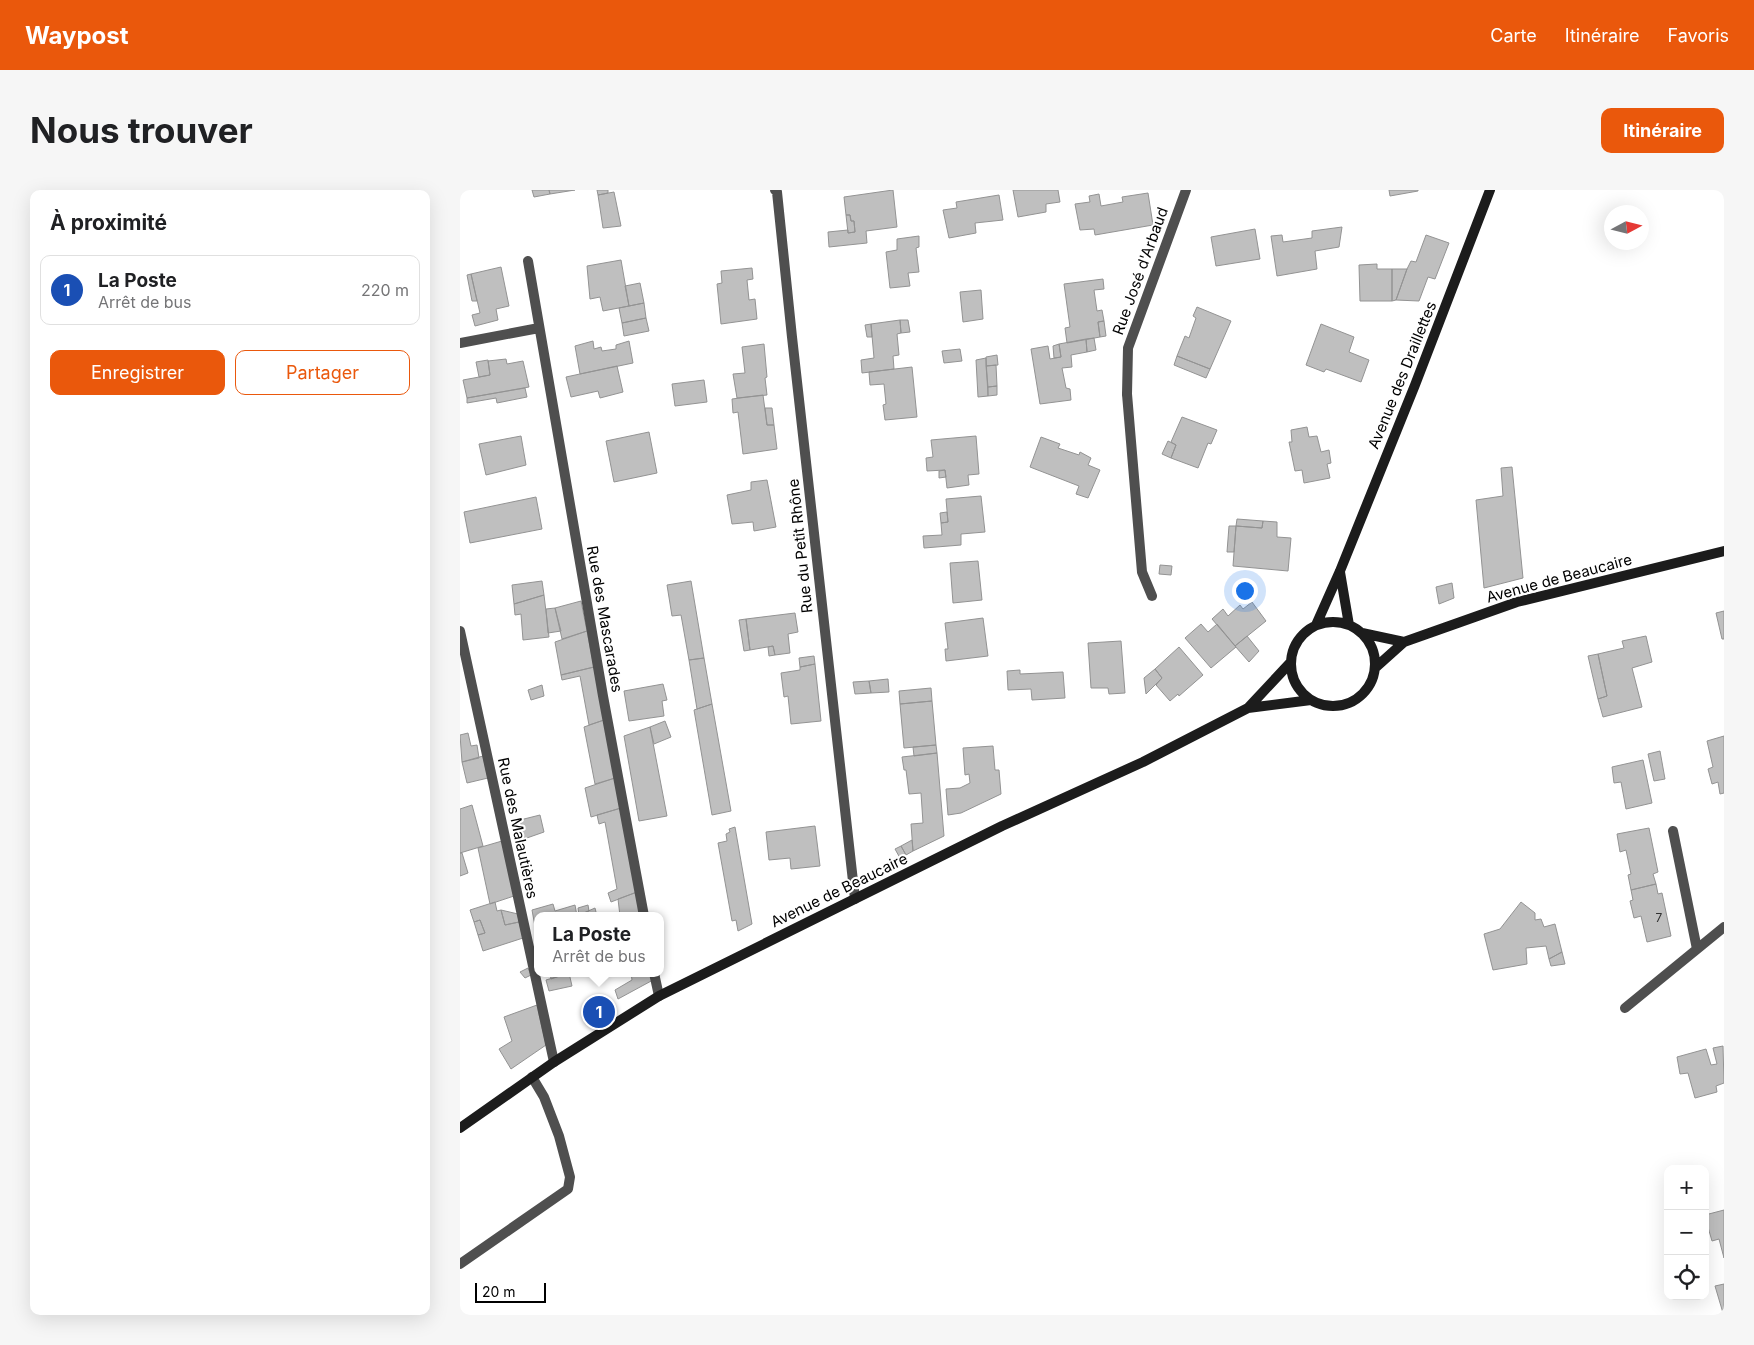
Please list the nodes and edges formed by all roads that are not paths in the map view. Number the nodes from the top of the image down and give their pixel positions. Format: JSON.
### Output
{"nodes":[{"id":1,"x":775,"y":190,"type":"edge"},
{"id":2,"x":1186,"y":190,"type":"edge"},
{"id":3,"x":1490,"y":190,"type":"edge"},
{"id":4,"x":528,"y":261,"type":"dead end"},
{"id":5,"x":539,"y":328,"type":"junction"},
{"id":6,"x":460,"y":343,"type":"edge"},
{"id":7,"x":1724,"y":550,"type":"edge"},
{"id":8,"x":1340,"y":571,"type":"junction"},
{"id":9,"x":1152,"y":596,"type":"dead end"},
{"id":10,"x":1316,"y":625,"type":"junction"},
{"id":11,"x":1349,"y":625,"type":"junction"},
{"id":12,"x":460,"y":631,"type":"edge"},
{"id":13,"x":1362,"y":633,"type":"junction"},
{"id":14,"x":1404,"y":642,"type":"junction"},
{"id":15,"x":1290,"y":662,"type":"junction"},
{"id":16,"x":1375,"y":668,"type":"junction"},
{"id":17,"x":1311,"y":700,"type":"junction"},
{"id":18,"x":1248,"y":708,"type":"junction"},
{"id":19,"x":1673,"y":832,"type":"dead end"},
{"id":20,"x":855,"y":899,"type":"junction"},
{"id":21,"x":643,"y":912,"type":"edge"},
{"id":22,"x":1724,"y":927,"type":"edge"},
{"id":23,"x":1697,"y":949,"type":"junction"},
{"id":24,"x":534,"y":970,"type":"edge"},
{"id":25,"x":535,"y":977,"type":"edge"},
{"id":26,"x":655,"y":977,"type":"edge"},
{"id":27,"x":659,"y":996,"type":"junction"},
{"id":28,"x":1625,"y":1008,"type":"dead end"},
{"id":29,"x":554,"y":1062,"type":"junction"},
{"id":30,"x":532,"y":1077,"type":"junction"},
{"id":31,"x":460,"y":1128,"type":"edge"},
{"id":32,"x":460,"y":1264,"type":"edge"}],
"edges":[{"from":1,"to":20,"type":"street","name":"Rue du Petit Rhône"},
{"from":2,"to":9,"type":"street","name":"Rue José d'Arbaud"},
{"from":3,"to":8,"type":"street","name":"Avenue des Draillettes"},
{"from":4,"to":5,"type":"street","name":"Rue des Mascarades"},
{"from":5,"to":6,"type":"street"},
{"from":5,"to":21,"type":"street","name":"Rue des Mascarades"},
{"from":7,"to":14,"type":"street","name":"Avenue de Beaucaire"},
{"from":8,"to":10,"type":"street","name":"Avenue des Draillettes"},
{"from":8,"to":11,"type":"street"},
{"from":10,"to":11,"type":"street"},
{"from":10,"to":15,"type":"street"},
{"from":11,"to":13,"type":"street"},
{"from":12,"to":24,"type":"street","name":"Rue des Malautières"},
{"from":13,"to":14,"type":"street"},
{"from":13,"to":16,"type":"street"},
{"from":14,"to":16,"type":"street","name":"Avenue de Beaucaire"},
{"from":15,"to":17,"type":"street"},
{"from":15,"to":18,"type":"street","name":"Avenue de Beaucaire"},
{"from":16,"to":17,"type":"street"},
{"from":17,"to":18,"type":"street","name":"Avenue de Beaucaire"},
{"from":18,"to":20,"type":"street","name":"Avenue de Beaucaire"},
{"from":19,"to":23,"type":"street"},
{"from":20,"to":27,"type":"street","name":"Avenue de Beaucaire"},
{"from":22,"to":23,"type":"street"},
{"from":23,"to":28,"type":"street"},
{"from":25,"to":29,"type":"street","name":"Rue des Malautières"},
{"from":26,"to":27,"type":"street"},
{"from":27,"to":29,"type":"street","name":"Avenue de Beaucaire"},
{"from":29,"to":30,"type":"street","name":"Avenue de Beaucaire"},
{"from":30,"to":31,"type":"street","name":"Avenue de Beaucaire"},
{"from":30,"to":32,"type":"street"}]}
